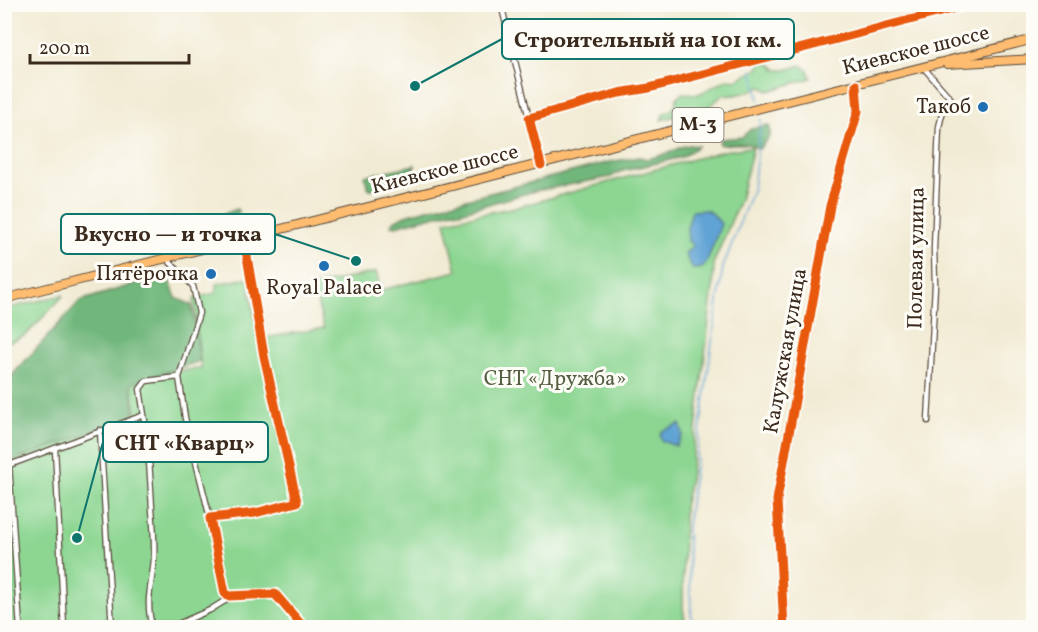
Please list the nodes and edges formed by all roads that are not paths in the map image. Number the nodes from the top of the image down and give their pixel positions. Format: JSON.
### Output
{"nodes":[{"id":1,"x":501,"y":4,"type":"edge"},
{"id":2,"x":972,"y":4,"type":"edge"},
{"id":3,"x":1034,"y":39,"type":"edge"},
{"id":4,"x":1034,"y":59,"type":"edge"},
{"id":5,"x":936,"y":64,"type":"junction"},
{"id":6,"x":923,"y":68,"type":"junction"},
{"id":7,"x":856,"y":85,"type":"junction"},
{"id":8,"x":529,"y":118,"type":"junction"},
{"id":9,"x":541,"y":165,"type":"junction"},
{"id":10,"x":244,"y":239,"type":"junction"},
{"id":11,"x":167,"y":259,"type":"junction"},
{"id":12,"x":4,"y":299,"type":"edge"},
{"id":13,"x":179,"y":377,"type":"junction"},
{"id":14,"x":144,"y":415,"type":"junction"},
{"id":15,"x":928,"y":421,"type":"dead end"},
{"id":16,"x":100,"y":430,"type":"junction"},
{"id":17,"x":55,"y":448,"type":"junction"},
{"id":18,"x":7,"y":466,"type":"edge"},
{"id":19,"x":210,"y":518,"type":"junction"},
{"id":20,"x":233,"y":596,"type":"junction"},
{"id":21,"x":20,"y":627,"type":"edge"},
{"id":22,"x":64,"y":627,"type":"edge"},
{"id":23,"x":112,"y":627,"type":"edge"},
{"id":24,"x":152,"y":627,"type":"edge"},
{"id":25,"x":170,"y":627,"type":"edge"},
{"id":26,"x":304,"y":627,"type":"edge"},
{"id":27,"x":784,"y":627,"type":"edge"}],
"edges":[{"from":1,"to":8,"type":"street"},
{"from":2,"to":8,"type":"street"},
{"from":3,"to":5,"type":"highway","name":"Киевское шоссе","number":"М-3"},
{"from":4,"to":5,"type":"main road"},
{"from":5,"to":6,"type":"highway","name":"Киевское шоссе","number":"М-3"},
{"from":6,"to":7,"type":"highway","name":"Киевское шоссе","number":"М-3"},
{"from":6,"to":15,"type":"street","name":"Полевая улица"},
{"from":7,"to":9,"type":"highway","name":"Киевское шоссе","number":"М-3"},
{"from":7,"to":27,"type":"street","name":"Калужская улица"},
{"from":8,"to":9,"type":"street"},
{"from":9,"to":10,"type":"highway","name":"Киевское шоссе","number":"М-3"},
{"from":10,"to":11,"type":"highway","name":"Киевское шоссе","number":"М-3"},
{"from":10,"to":19,"type":"street"},
{"from":11,"to":12,"type":"highway","name":"Киевское шоссе","number":"М-3"},
{"from":11,"to":13,"type":"street"},
{"from":13,"to":14,"type":"street"},
{"from":13,"to":19,"type":"street"},
{"from":14,"to":16,"type":"street"},
{"from":14,"to":24,"type":"street"},
{"from":16,"to":17,"type":"street"},
{"from":16,"to":23,"type":"street"},
{"from":17,"to":18,"type":"street"},
{"from":17,"to":22,"type":"street"},
{"from":18,"to":21,"type":"street"},
{"from":19,"to":20,"type":"street"},
{"from":20,"to":25,"type":"street"},
{"from":20,"to":26,"type":"street"}]}
